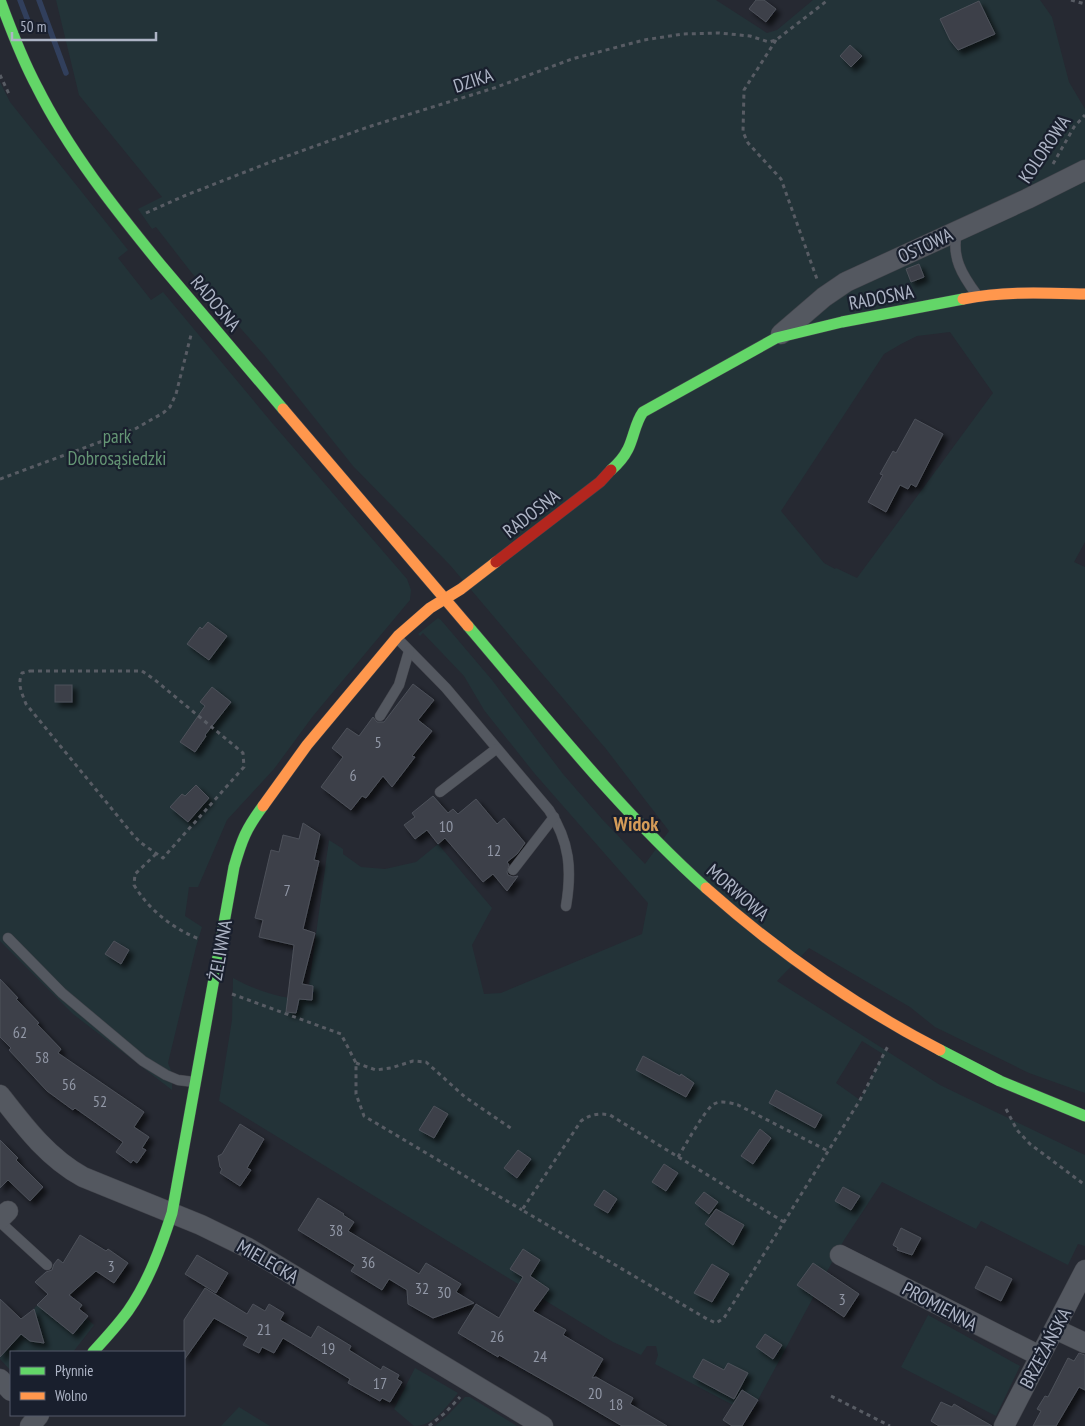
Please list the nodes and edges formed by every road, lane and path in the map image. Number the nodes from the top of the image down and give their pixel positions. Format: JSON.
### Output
{"nodes":[{"id":1,"x":0,"y":0,"type":"edge"},
{"id":2,"x":828,"y":0,"type":"edge"},
{"id":3,"x":1070,"y":0,"type":"edge"},
{"id":4,"x":1085,"y":4,"type":"edge"},
{"id":5,"x":776,"y":40,"type":"junction"},
{"id":6,"x":0,"y":75,"type":"edge"},
{"id":7,"x":9,"y":94,"type":"dead end"},
{"id":8,"x":1085,"y":115,"type":"edge"},
{"id":9,"x":1085,"y":170,"type":"edge"},
{"id":10,"x":1048,"y":171,"type":"dead end"},
{"id":11,"x":129,"y":226,"type":"junction"},
{"id":12,"x":957,"y":231,"type":"junction"},
{"id":13,"x":1085,"y":294,"type":"edge"},
{"id":14,"x":978,"y":296,"type":"junction"},
{"id":15,"x":824,"y":297,"type":"junction"},
{"id":16,"x":203,"y":315,"type":"junction"},
{"id":17,"x":776,"y":338,"type":"junction"},
{"id":18,"x":0,"y":479,"type":"edge"},
{"id":19,"x":445,"y":599,"type":"junction"},
{"id":20,"x":396,"y":638,"type":"junction"},
{"id":21,"x":409,"y":650,"type":"junction"},
{"id":22,"x":380,"y":716,"type":"dead end"},
{"id":23,"x":496,"y":749,"type":"junction"},
{"id":24,"x":440,"y":792,"type":"dead end"},
{"id":25,"x":556,"y":821,"type":"junction"},
{"id":26,"x":156,"y":854,"type":"junction"},
{"id":27,"x":513,"y":870,"type":"dead end"},
{"id":28,"x":566,"y":906,"type":"dead end"},
{"id":29,"x":8,"y":938,"type":"dead end"},
{"id":30,"x":198,"y":939,"type":"dead end"},
{"id":31,"x":213,"y":990,"type":"junction"},
{"id":32,"x":897,"y":1028,"type":"junction"},
{"id":33,"x":356,"y":1062,"type":"junction"},
{"id":34,"x":196,"y":1082,"type":"junction"},
{"id":35,"x":0,"y":1095,"type":"edge"},
{"id":36,"x":1005,"y":1106,"type":"dead end"},
{"id":37,"x":1085,"y":1116,"type":"edge"},
{"id":38,"x":512,"y":1129,"type":"dead end"},
{"id":39,"x":828,"y":1151,"type":"junction"},
{"id":40,"x":678,"y":1156,"type":"junction"},
{"id":41,"x":1085,"y":1185,"type":"edge"},
{"id":42,"x":522,"y":1210,"type":"junction"},
{"id":43,"x":172,"y":1213,"type":"junction"},
{"id":44,"x":3,"y":1217,"type":"edge"},
{"id":45,"x":784,"y":1222,"type":"junction"},
{"id":46,"x":840,"y":1255,"type":"dead end"},
{"id":47,"x":47,"y":1265,"type":"dead end"},
{"id":48,"x":1085,"y":1270,"type":"edge"},
{"id":49,"x":1055,"y":1329,"type":"junction"},
{"id":50,"x":1085,"y":1344,"type":"edge"},
{"id":51,"x":94,"y":1351,"type":"edge"},
{"id":52,"x":1040,"y":1356,"type":"junction"},
{"id":53,"x":0,"y":1379,"type":"edge"},
{"id":54,"x":10,"y":1390,"type":"edge"},
{"id":55,"x":465,"y":1391,"type":"dead end"},
{"id":56,"x":831,"y":1396,"type":"dead end"},
{"id":57,"x":428,"y":1426,"type":"edge"},
{"id":58,"x":543,"y":1426,"type":"edge"},
{"id":59,"x":890,"y":1426,"type":"edge"},
{"id":60,"x":1004,"y":1426,"type":"edge"}],
"edges":[{"from":1,"to":11,"type":"street","name":"RADOSNA"},
{"from":2,"to":5,"type":"path"},
{"from":3,"to":4,"type":"path"},
{"from":5,"to":11,"type":"path","name":"DZIKA"},
{"from":5,"to":15,"type":"path"},
{"from":6,"to":7,"type":"path"},
{"from":8,"to":10,"type":"path","name":"KOLOROWA"},
{"from":9,"to":12,"type":"street","name":"OSTOWA"},
{"from":11,"to":16,"type":"street","name":"RADOSNA"},
{"from":12,"to":14,"type":"lane"},
{"from":12,"to":15,"type":"street","name":"OSTOWA"},
{"from":13,"to":14,"type":"street","name":"RADOSNA"},
{"from":14,"to":17,"type":"street","name":"RADOSNA"},
{"from":15,"to":17,"type":"street","name":"OSTOWA"},
{"from":16,"to":18,"type":"path"},
{"from":16,"to":19,"type":"street","name":"RADOSNA"},
{"from":17,"to":19,"type":"street","name":"RADOSNA"},
{"from":19,"to":20,"type":"street","name":"ŻELIWNA"},
{"from":19,"to":32,"type":"street","name":"MORWOWA"},
{"from":20,"to":21,"type":"lane"},
{"from":20,"to":31,"type":"street","name":"ŻELIWNA"},
{"from":21,"to":22,"type":"lane"},
{"from":21,"to":23,"type":"lane"},
{"from":23,"to":24,"type":"lane"},
{"from":23,"to":25,"type":"lane"},
{"from":25,"to":27,"type":"lane"},
{"from":25,"to":28,"type":"lane"},
{"from":26,"to":26,"type":"path"},
{"from":26,"to":30,"type":"path"},
{"from":29,"to":34,"type":"lane"},
{"from":31,"to":33,"type":"path"},
{"from":31,"to":34,"type":"street","name":"ŻELIWNA"},
{"from":32,"to":37,"type":"street","name":"MORWOWA"},
{"from":32,"to":39,"type":"path"},
{"from":33,"to":38,"type":"path"},
{"from":33,"to":42,"type":"path"},
{"from":34,"to":43,"type":"street","name":"ŻELIWNA"},
{"from":35,"to":43,"type":"street","name":"MIELECKA"},
{"from":36,"to":41,"type":"path"},
{"from":39,"to":40,"type":"path"},
{"from":39,"to":45,"type":"path"},
{"from":40,"to":42,"type":"path"},
{"from":40,"to":45,"type":"path"},
{"from":42,"to":45,"type":"path"},
{"from":43,"to":51,"type":"street","name":"ŻELIWNA"},
{"from":43,"to":58,"type":"street","name":"MIELECKA"},
{"from":44,"to":47,"type":"lane"},
{"from":46,"to":52,"type":"street","name":"PROMIENNA"},
{"from":48,"to":49,"type":"street","name":"BRZEŻAŃSKA"},
{"from":49,"to":50,"type":"street"},
{"from":49,"to":52,"type":"street","name":"BRZEŻAŃSKA"},
{"from":52,"to":60,"type":"street","name":"BRZEŻAŃSKA"},
{"from":53,"to":54,"type":"street"},
{"from":55,"to":57,"type":"path"},
{"from":56,"to":59,"type":"path"}]}
